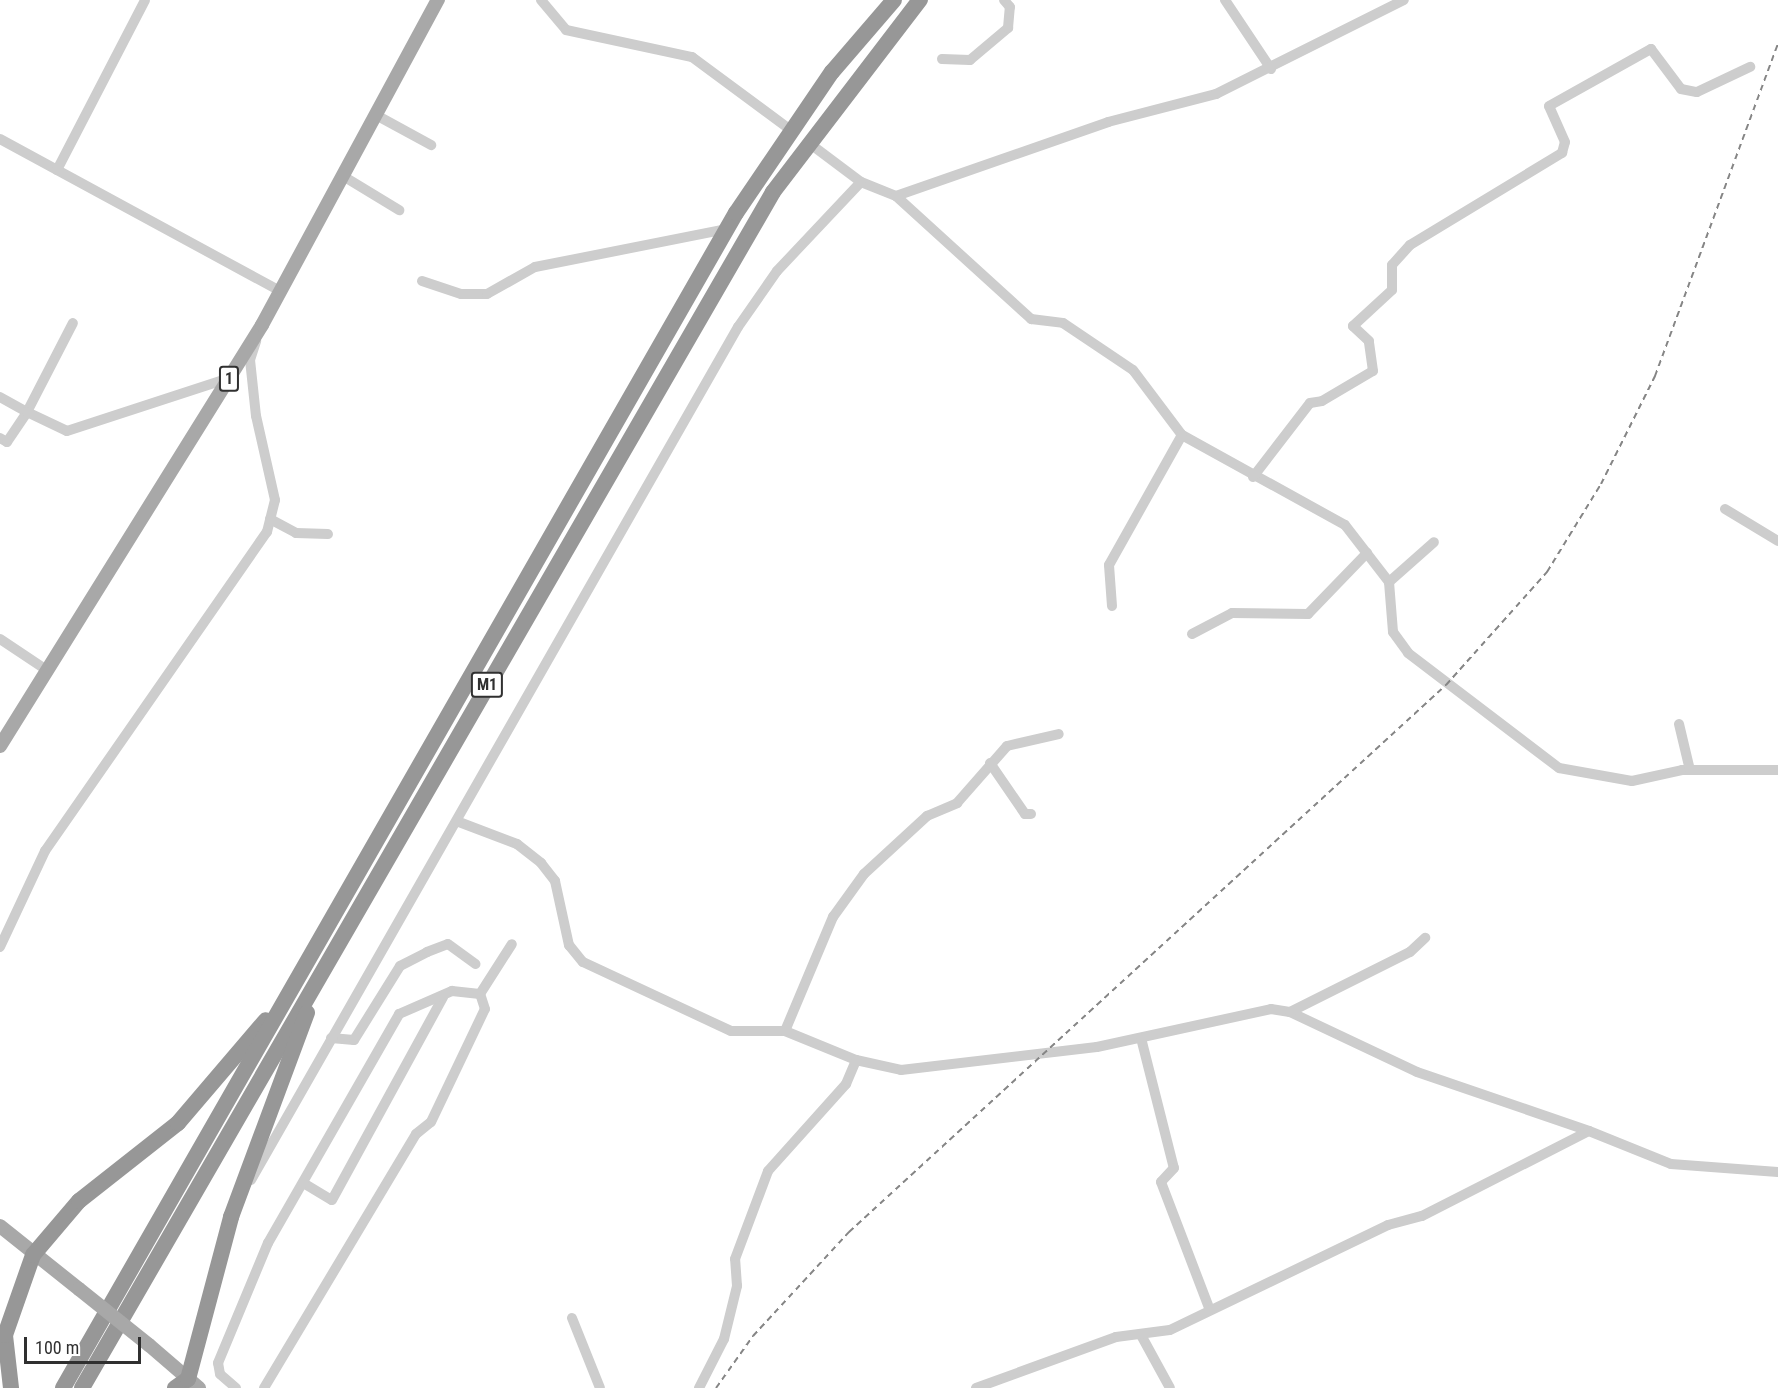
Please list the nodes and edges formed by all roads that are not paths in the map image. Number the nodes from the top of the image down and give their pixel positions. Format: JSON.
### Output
{"nodes":[{"id":1,"x":146,"y":0,"type":"edge"},
{"id":2,"x":438,"y":0,"type":"edge"},
{"id":3,"x":541,"y":0,"type":"edge"},
{"id":4,"x":894,"y":0,"type":"edge"},
{"id":5,"x":920,"y":0,"type":"edge"},
{"id":6,"x":1004,"y":0,"type":"edge"},
{"id":7,"x":1225,"y":0,"type":"edge"},
{"id":8,"x":1404,"y":0,"type":"edge"},
{"id":9,"x":942,"y":59,"type":"dead end"},
{"id":10,"x":1750,"y":67,"type":"dead end"},
{"id":11,"x":1271,"y":69,"type":"junction"},
{"id":12,"x":376,"y":115,"type":"junction"},
{"id":13,"x":792,"y":131,"type":"junction"},
{"id":14,"x":0,"y":139,"type":"edge"},
{"id":15,"x":809,"y":143,"type":"junction"},
{"id":16,"x":430,"y":145,"type":"dead end"},
{"id":17,"x":57,"y":170,"type":"junction"},
{"id":18,"x":343,"y":176,"type":"junction"},
{"id":19,"x":861,"y":182,"type":"junction"},
{"id":20,"x":896,"y":196,"type":"junction"},
{"id":21,"x":399,"y":210,"type":"dead end"},
{"id":22,"x":727,"y":229,"type":"junction"},
{"id":23,"x":422,"y":281,"type":"dead end"},
{"id":24,"x":280,"y":291,"type":"junction"},
{"id":25,"x":73,"y":323,"type":"dead end"},
{"id":26,"x":262,"y":325,"type":"junction"},
{"id":27,"x":229,"y":378,"type":"junction"},
{"id":28,"x":0,"y":398,"type":"edge"},
{"id":29,"x":27,"y":412,"type":"junction"},
{"id":30,"x":1182,"y":435,"type":"junction"},
{"id":31,"x":0,"y":438,"type":"edge"},
{"id":32,"x":1253,"y":477,"type":"junction"},
{"id":33,"x":1725,"y":509,"type":"dead end"},
{"id":34,"x":270,"y":519,"type":"junction"},
{"id":35,"x":328,"y":534,"type":"dead end"},
{"id":36,"x":1778,"y":541,"type":"edge"},
{"id":37,"x":1434,"y":542,"type":"dead end"},
{"id":38,"x":1367,"y":553,"type":"junction"},
{"id":39,"x":1389,"y":582,"type":"junction"},
{"id":40,"x":1112,"y":606,"type":"dead end"},
{"id":41,"x":1192,"y":634,"type":"dead end"},
{"id":42,"x":0,"y":639,"type":"edge"},
{"id":43,"x":48,"y":670,"type":"junction"},
{"id":44,"x":1679,"y":724,"type":"dead end"},
{"id":45,"x":1059,"y":734,"type":"dead end"},
{"id":46,"x":0,"y":746,"type":"edge"},
{"id":47,"x":990,"y":763,"type":"junction"},
{"id":48,"x":1690,"y":770,"type":"junction"},
{"id":49,"x":1778,"y":770,"type":"edge"},
{"id":50,"x":1030,"y":814,"type":"dead end"},
{"id":51,"x":459,"y":822,"type":"junction"},
{"id":52,"x":1425,"y":938,"type":"dead end"},
{"id":53,"x":512,"y":944,"type":"dead end"},
{"id":54,"x":0,"y":947,"type":"edge"},
{"id":55,"x":326,"y":963,"type":"junction"},
{"id":56,"x":476,"y":964,"type":"dead end"},
{"id":57,"x":302,"y":974,"type":"junction"},
{"id":58,"x":480,"y":994,"type":"junction"},
{"id":59,"x":443,"y":997,"type":"junction"},
{"id":60,"x":1290,"y":1012,"type":"junction"},
{"id":61,"x":785,"y":1031,"type":"junction"},
{"id":62,"x":331,"y":1038,"type":"junction"},
{"id":63,"x":1140,"y":1038,"type":"junction"},
{"id":64,"x":856,"y":1060,"type":"junction"},
{"id":65,"x":1589,"y":1131,"type":"junction"},
{"id":66,"x":1778,"y":1172,"type":"edge"},
{"id":67,"x":304,"y":1184,"type":"junction"},
{"id":68,"x":231,"y":1217,"type":"junction"},
{"id":69,"x":0,"y":1226,"type":"edge"},
{"id":70,"x":33,"y":1255,"type":"junction"},
{"id":71,"x":1209,"y":1308,"type":"junction"},
{"id":72,"x":572,"y":1318,"type":"dead end"},
{"id":73,"x":1141,"y":1335,"type":"junction"},
{"id":74,"x":187,"y":1385,"type":"edge"},
{"id":75,"x":11,"y":1388,"type":"edge"},
{"id":76,"x":63,"y":1388,"type":"edge"},
{"id":77,"x":82,"y":1388,"type":"edge"},
{"id":78,"x":236,"y":1388,"type":"edge"},
{"id":79,"x":264,"y":1388,"type":"edge"},
{"id":80,"x":600,"y":1388,"type":"edge"},
{"id":81,"x":699,"y":1388,"type":"edge"},
{"id":82,"x":976,"y":1388,"type":"edge"},
{"id":83,"x":1170,"y":1388,"type":"edge"}],
"edges":[{"from":1,"to":17,"type":"street"},
{"from":2,"to":12,"type":"main road","number":"1"},
{"from":3,"to":13,"type":"street"},
{"from":4,"to":13,"type":"highway","number":"M1"},
{"from":5,"to":15,"type":"highway","number":"M1"},
{"from":6,"to":9,"type":"street"},
{"from":7,"to":11,"type":"street"},
{"from":8,"to":11,"type":"street"},
{"from":10,"to":32,"type":"street"},
{"from":11,"to":20,"type":"street"},
{"from":12,"to":16,"type":"street"},
{"from":12,"to":18,"type":"main road","number":"1"},
{"from":13,"to":22,"type":"highway","number":"M1"},
{"from":14,"to":17,"type":"street"},
{"from":15,"to":19,"type":"street"},
{"from":15,"to":55,"type":"highway","number":"M1"},
{"from":17,"to":24,"type":"street"},
{"from":18,"to":21,"type":"street"},
{"from":18,"to":24,"type":"main road","number":"1"},
{"from":19,"to":20,"type":"street"},
{"from":19,"to":51,"type":"street"},
{"from":20,"to":30,"type":"street"},
{"from":22,"to":23,"type":"street"},
{"from":22,"to":57,"type":"highway","number":"M1"},
{"from":24,"to":26,"type":"main road","number":"1"},
{"from":25,"to":29,"type":"street"},
{"from":26,"to":27,"type":"main road","number":"1"},
{"from":26,"to":34,"type":"street"},
{"from":27,"to":29,"type":"street"},
{"from":27,"to":43,"type":"main road","number":"1"},
{"from":28,"to":29,"type":"street"},
{"from":29,"to":31,"type":"street"},
{"from":30,"to":32,"type":"street"},
{"from":30,"to":40,"type":"street"},
{"from":32,"to":38,"type":"street"},
{"from":33,"to":36,"type":"street"},
{"from":34,"to":35,"type":"street"},
{"from":34,"to":54,"type":"street"},
{"from":37,"to":39,"type":"street"},
{"from":38,"to":39,"type":"street"},
{"from":38,"to":41,"type":"street"},
{"from":39,"to":48,"type":"street"},
{"from":42,"to":43,"type":"street"},
{"from":43,"to":46,"type":"main road","number":"1"},
{"from":44,"to":48,"type":"street"},
{"from":45,"to":47,"type":"street"},
{"from":47,"to":50,"type":"street"},
{"from":47,"to":61,"type":"street"},
{"from":48,"to":49,"type":"street"},
{"from":51,"to":61,"type":"street"},
{"from":51,"to":62,"type":"street"},
{"from":52,"to":60,"type":"street"},
{"from":53,"to":58,"type":"street"},
{"from":55,"to":68,"type":"highway"},
{"from":55,"to":77,"type":"highway","number":"M1"},
{"from":56,"to":62,"type":"street"},
{"from":57,"to":70,"type":"highway"},
{"from":57,"to":76,"type":"highway","number":"M1"},
{"from":58,"to":59,"type":"street"},
{"from":58,"to":79,"type":"street"},
{"from":59,"to":67,"type":"street"},
{"from":59,"to":67,"type":"street"},
{"from":60,"to":63,"type":"street"},
{"from":60,"to":65,"type":"street"},
{"from":61,"to":64,"type":"street"},
{"from":62,"to":68,"type":"street"},
{"from":63,"to":64,"type":"street"},
{"from":63,"to":71,"type":"street"},
{"from":64,"to":81,"type":"street"},
{"from":65,"to":66,"type":"street"},
{"from":65,"to":71,"type":"street"},
{"from":67,"to":78,"type":"street"},
{"from":68,"to":74,"type":"highway"},
{"from":69,"to":70,"type":"main road"},
{"from":70,"to":74,"type":"main road","bridge":true},
{"from":70,"to":75,"type":"highway"},
{"from":71,"to":73,"type":"street"},
{"from":72,"to":80,"type":"street"},
{"from":73,"to":82,"type":"street"},
{"from":73,"to":83,"type":"street"}]}
